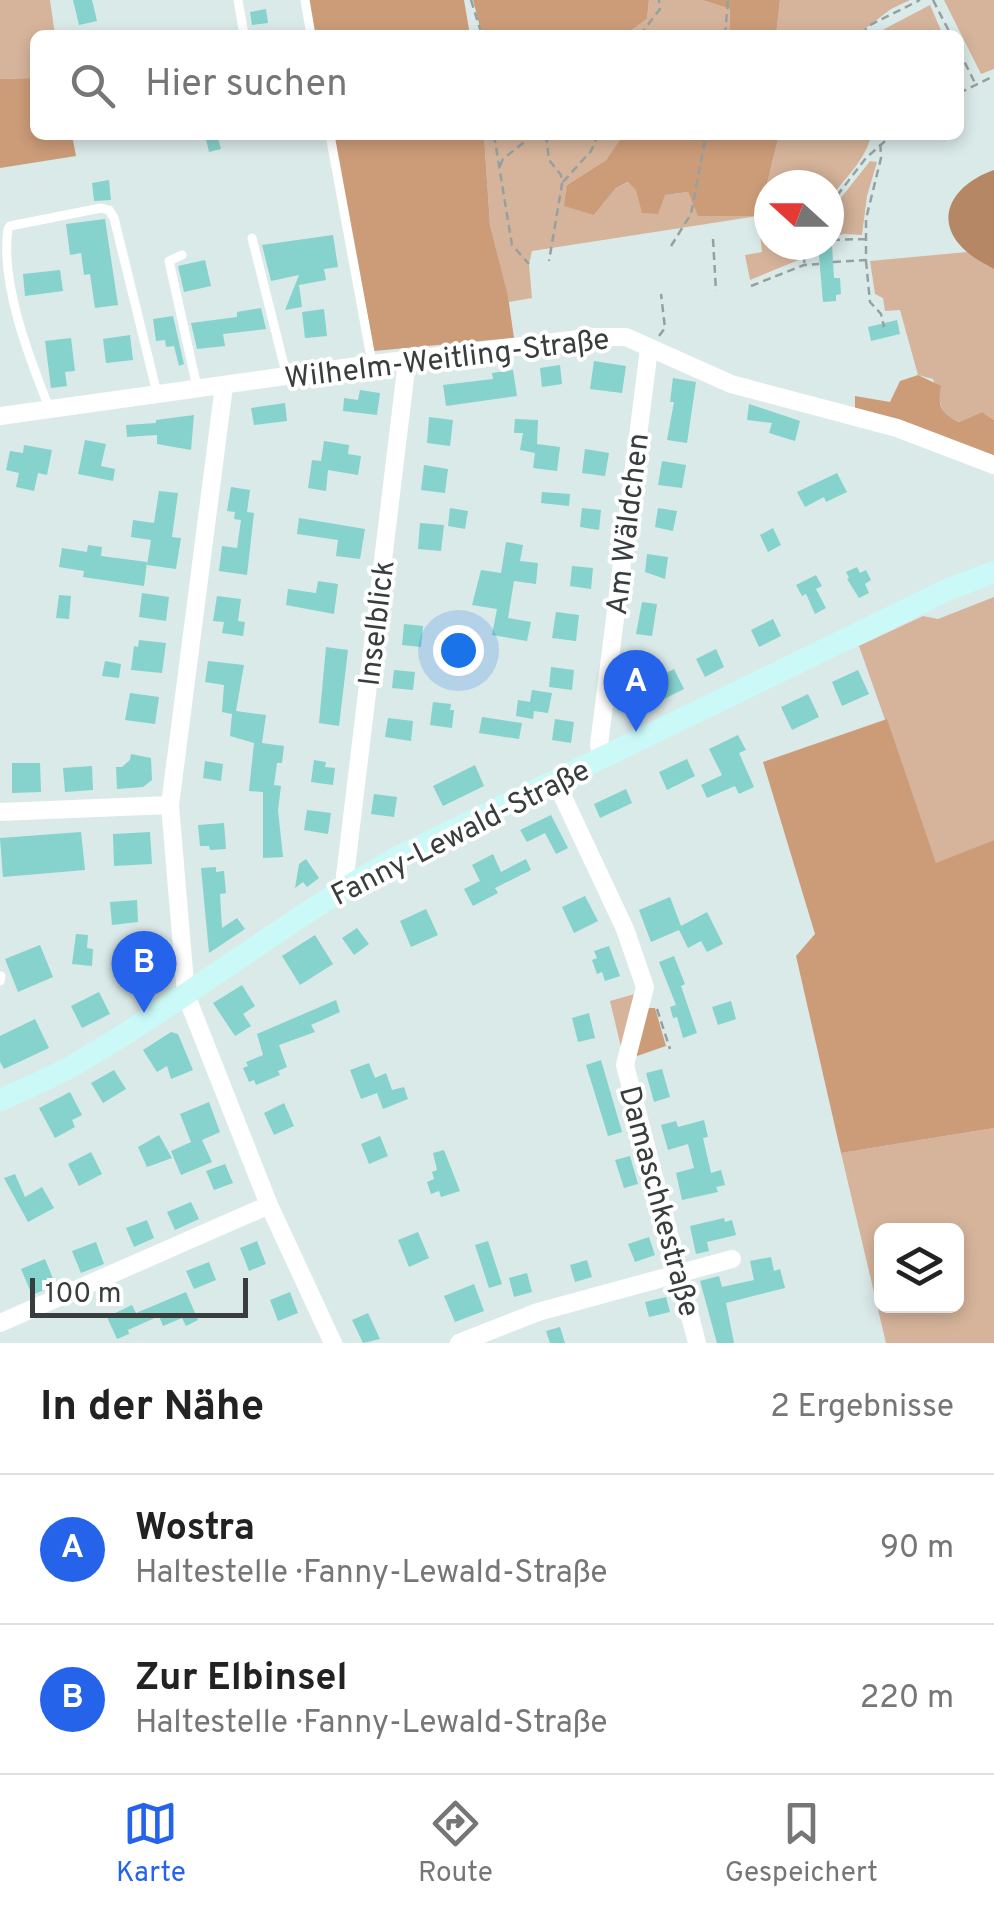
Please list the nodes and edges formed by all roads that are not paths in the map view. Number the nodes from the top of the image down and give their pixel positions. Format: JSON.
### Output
{"nodes":[{"id":1,"x":238,"y":0,"type":"edge"},
{"id":2,"x":305,"y":0,"type":"edge"},
{"id":3,"x":243,"y":30,"type":"edge"},
{"id":4,"x":310,"y":30,"type":"edge"},
{"id":5,"x":331,"y":140,"type":"edge"},
{"id":6,"x":252,"y":238,"type":"dead end"},
{"id":7,"x":182,"y":255,"type":"dead end"},
{"id":8,"x":649,"y":349,"type":"junction"},
{"id":9,"x":408,"y":361,"type":"junction"},
{"id":10,"x":372,"y":364,"type":"junction"},
{"id":11,"x":287,"y":377,"type":"junction"},
{"id":12,"x":224,"y":386,"type":"junction"},
{"id":13,"x":198,"y":390,"type":"junction"},
{"id":14,"x":158,"y":396,"type":"junction"},
{"id":15,"x":50,"y":410,"type":"junction"},
{"id":16,"x":0,"y":416,"type":"edge"},
{"id":17,"x":994,"y":466,"type":"edge"},
{"id":18,"x":994,"y":572,"type":"edge"},
{"id":19,"x":602,"y":758,"type":"junction"},
{"id":20,"x":555,"y":780,"type":"junction"},
{"id":21,"x":170,"y":805,"type":"junction"},
{"id":22,"x":0,"y":812,"type":"edge"},
{"id":23,"x":350,"y":884,"type":"junction"},
{"id":24,"x":186,"y":995,"type":"junction"},
{"id":25,"x":0,"y":1100,"type":"edge"},
{"id":26,"x":269,"y":1205,"type":"junction"},
{"id":27,"x":732,"y":1260,"type":"dead end"},
{"id":28,"x":680,"y":1274,"type":"junction"},
{"id":29,"x":0,"y":1323,"type":"edge"},
{"id":30,"x":333,"y":1343,"type":"edge"},
{"id":31,"x":458,"y":1343,"type":"edge"},
{"id":32,"x":697,"y":1343,"type":"edge"}],
"edges":[{"from":1,"to":3,"type":"lane"},
{"from":2,"to":4,"type":"lane"},
{"from":5,"to":10,"type":"lane"},
{"from":6,"to":11,"type":"lane"},
{"from":7,"to":13,"type":"lane"},
{"from":8,"to":9,"type":"street","name":"Wilhelm-Weitling-Straße"},
{"from":8,"to":17,"type":"street","name":"Wilhelm-Weitling-Straße"},
{"from":8,"to":19,"type":"street","name":"Am Wäldchen"},
{"from":9,"to":10,"type":"street","name":"Wilhelm-Weitling-Straße"},
{"from":9,"to":23,"type":"street","name":"Inselblick"},
{"from":10,"to":11,"type":"street","name":"Wilhelm-Weitling-Straße"},
{"from":11,"to":12,"type":"street","name":"Wilhelm-Weitling-Straße"},
{"from":12,"to":13,"type":"street","name":"Wilhelm-Weitling-Straße"},
{"from":12,"to":21,"type":"street"},
{"from":13,"to":14,"type":"street","name":"Wilhelm-Weitling-Straße"},
{"from":14,"to":15,"type":"street","name":"Wilhelm-Weitling-Straße"},
{"from":14,"to":15,"type":"lane"},
{"from":15,"to":16,"type":"street","name":"Wilhelm-Weitling-Straße"},
{"from":18,"to":19,"type":"street","name":"Fanny-Lewald-Straße"},
{"from":19,"to":20,"type":"street","name":"Fanny-Lewald-Straße"},
{"from":20,"to":23,"type":"street","name":"Fanny-Lewald-Straße"},
{"from":20,"to":28,"type":"street","name":"Damaschkestraße"},
{"from":21,"to":22,"type":"street"},
{"from":21,"to":24,"type":"street"},
{"from":23,"to":24,"type":"street","name":"Fanny-Lewald-Straße"},
{"from":24,"to":25,"type":"street","name":"Fanny-Lewald-Straße"},
{"from":24,"to":26,"type":"street"},
{"from":26,"to":29,"type":"street"},
{"from":26,"to":30,"type":"street"},
{"from":27,"to":28,"type":"street"},
{"from":28,"to":31,"type":"street"},
{"from":28,"to":32,"type":"street","name":"Damaschkestraße"}]}
